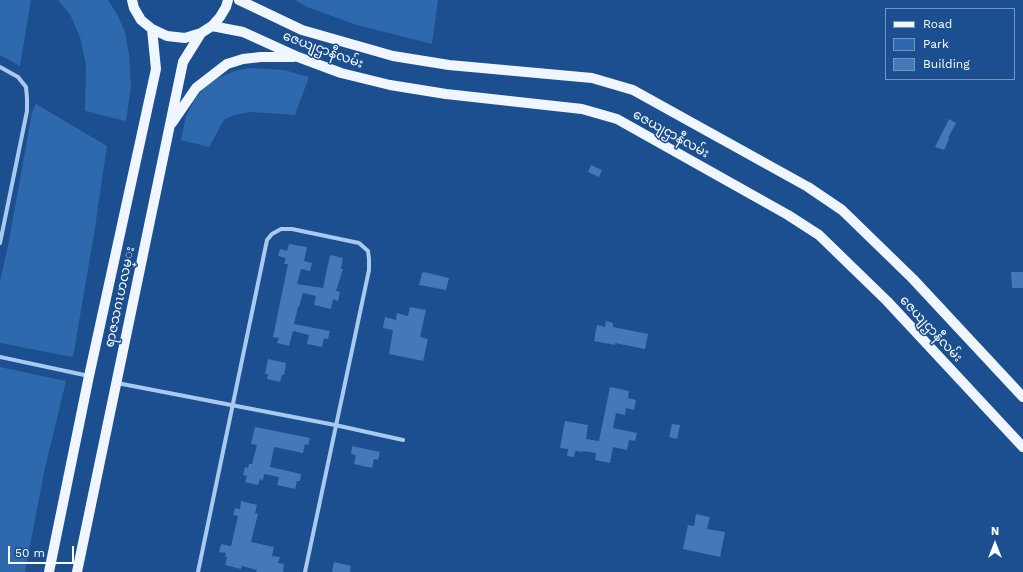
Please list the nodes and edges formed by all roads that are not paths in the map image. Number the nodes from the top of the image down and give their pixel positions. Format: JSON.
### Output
{"nodes":[{"id":1,"x":132,"y":0,"type":"edge"},
{"id":2,"x":228,"y":0,"type":"edge"},
{"id":3,"x":239,"y":0,"type":"edge"},
{"id":4,"x":212,"y":26,"type":"junction"},
{"id":5,"x":152,"y":29,"type":"junction"},
{"id":6,"x":201,"y":33,"type":"junction"},
{"id":7,"x":298,"y":57,"type":"junction"},
{"id":8,"x":0,"y":67,"type":"edge"},
{"id":9,"x":169,"y":128,"type":"junction"},
{"id":10,"x":0,"y":243,"type":"edge"},
{"id":11,"x":0,"y":357,"type":"edge"},
{"id":12,"x":89,"y":376,"type":"junction"},
{"id":13,"x":116,"y":383,"type":"junction"},
{"id":14,"x":1023,"y":397,"type":"edge"},
{"id":15,"x":232,"y":405,"type":"junction"},
{"id":16,"x":335,"y":425,"type":"junction"},
{"id":17,"x":403,"y":440,"type":"dead end"},
{"id":18,"x":1023,"y":447,"type":"edge"},
{"id":19,"x":49,"y":572,"type":"edge"},
{"id":20,"x":77,"y":572,"type":"edge"},
{"id":21,"x":198,"y":572,"type":"edge"},
{"id":22,"x":305,"y":572,"type":"edge"}],
"edges":[{"from":1,"to":5,"type":"main road"},
{"from":2,"to":4,"type":"main road"},
{"from":3,"to":14,"type":"main road","name":"ဇေယျဌာနီလမ်း"},
{"from":4,"to":6,"type":"main road"},
{"from":4,"to":7,"type":"main road","name":"ဇေယျဌာနီလမ်း"},
{"from":5,"to":6,"type":"main road"},
{"from":5,"to":12,"type":"main road","name":"ရာဇသဂၤဟလမ္း"},
{"from":6,"to":9,"type":"main road","name":"ရာဇသဂၤဟလမ္း"},
{"from":7,"to":9,"type":"main road"},
{"from":7,"to":18,"type":"main road","name":"ဇေယျဌာနီလမ်း"},
{"from":8,"to":10,"type":"street"},
{"from":9,"to":13,"type":"main road","name":"ရာဇသဂၤဟလမ္း"},
{"from":11,"to":12,"type":"street"},
{"from":12,"to":19,"type":"main road","name":"ရာဇသဂၤဟလမ္း"},
{"from":13,"to":15,"type":"street"},
{"from":13,"to":20,"type":"main road","name":"ရာဇသဂၤဟလမ္း"},
{"from":15,"to":16,"type":"street"},
{"from":15,"to":16,"type":"street"},
{"from":15,"to":21,"type":"street"},
{"from":16,"to":17,"type":"street"},
{"from":16,"to":22,"type":"street"}]}
